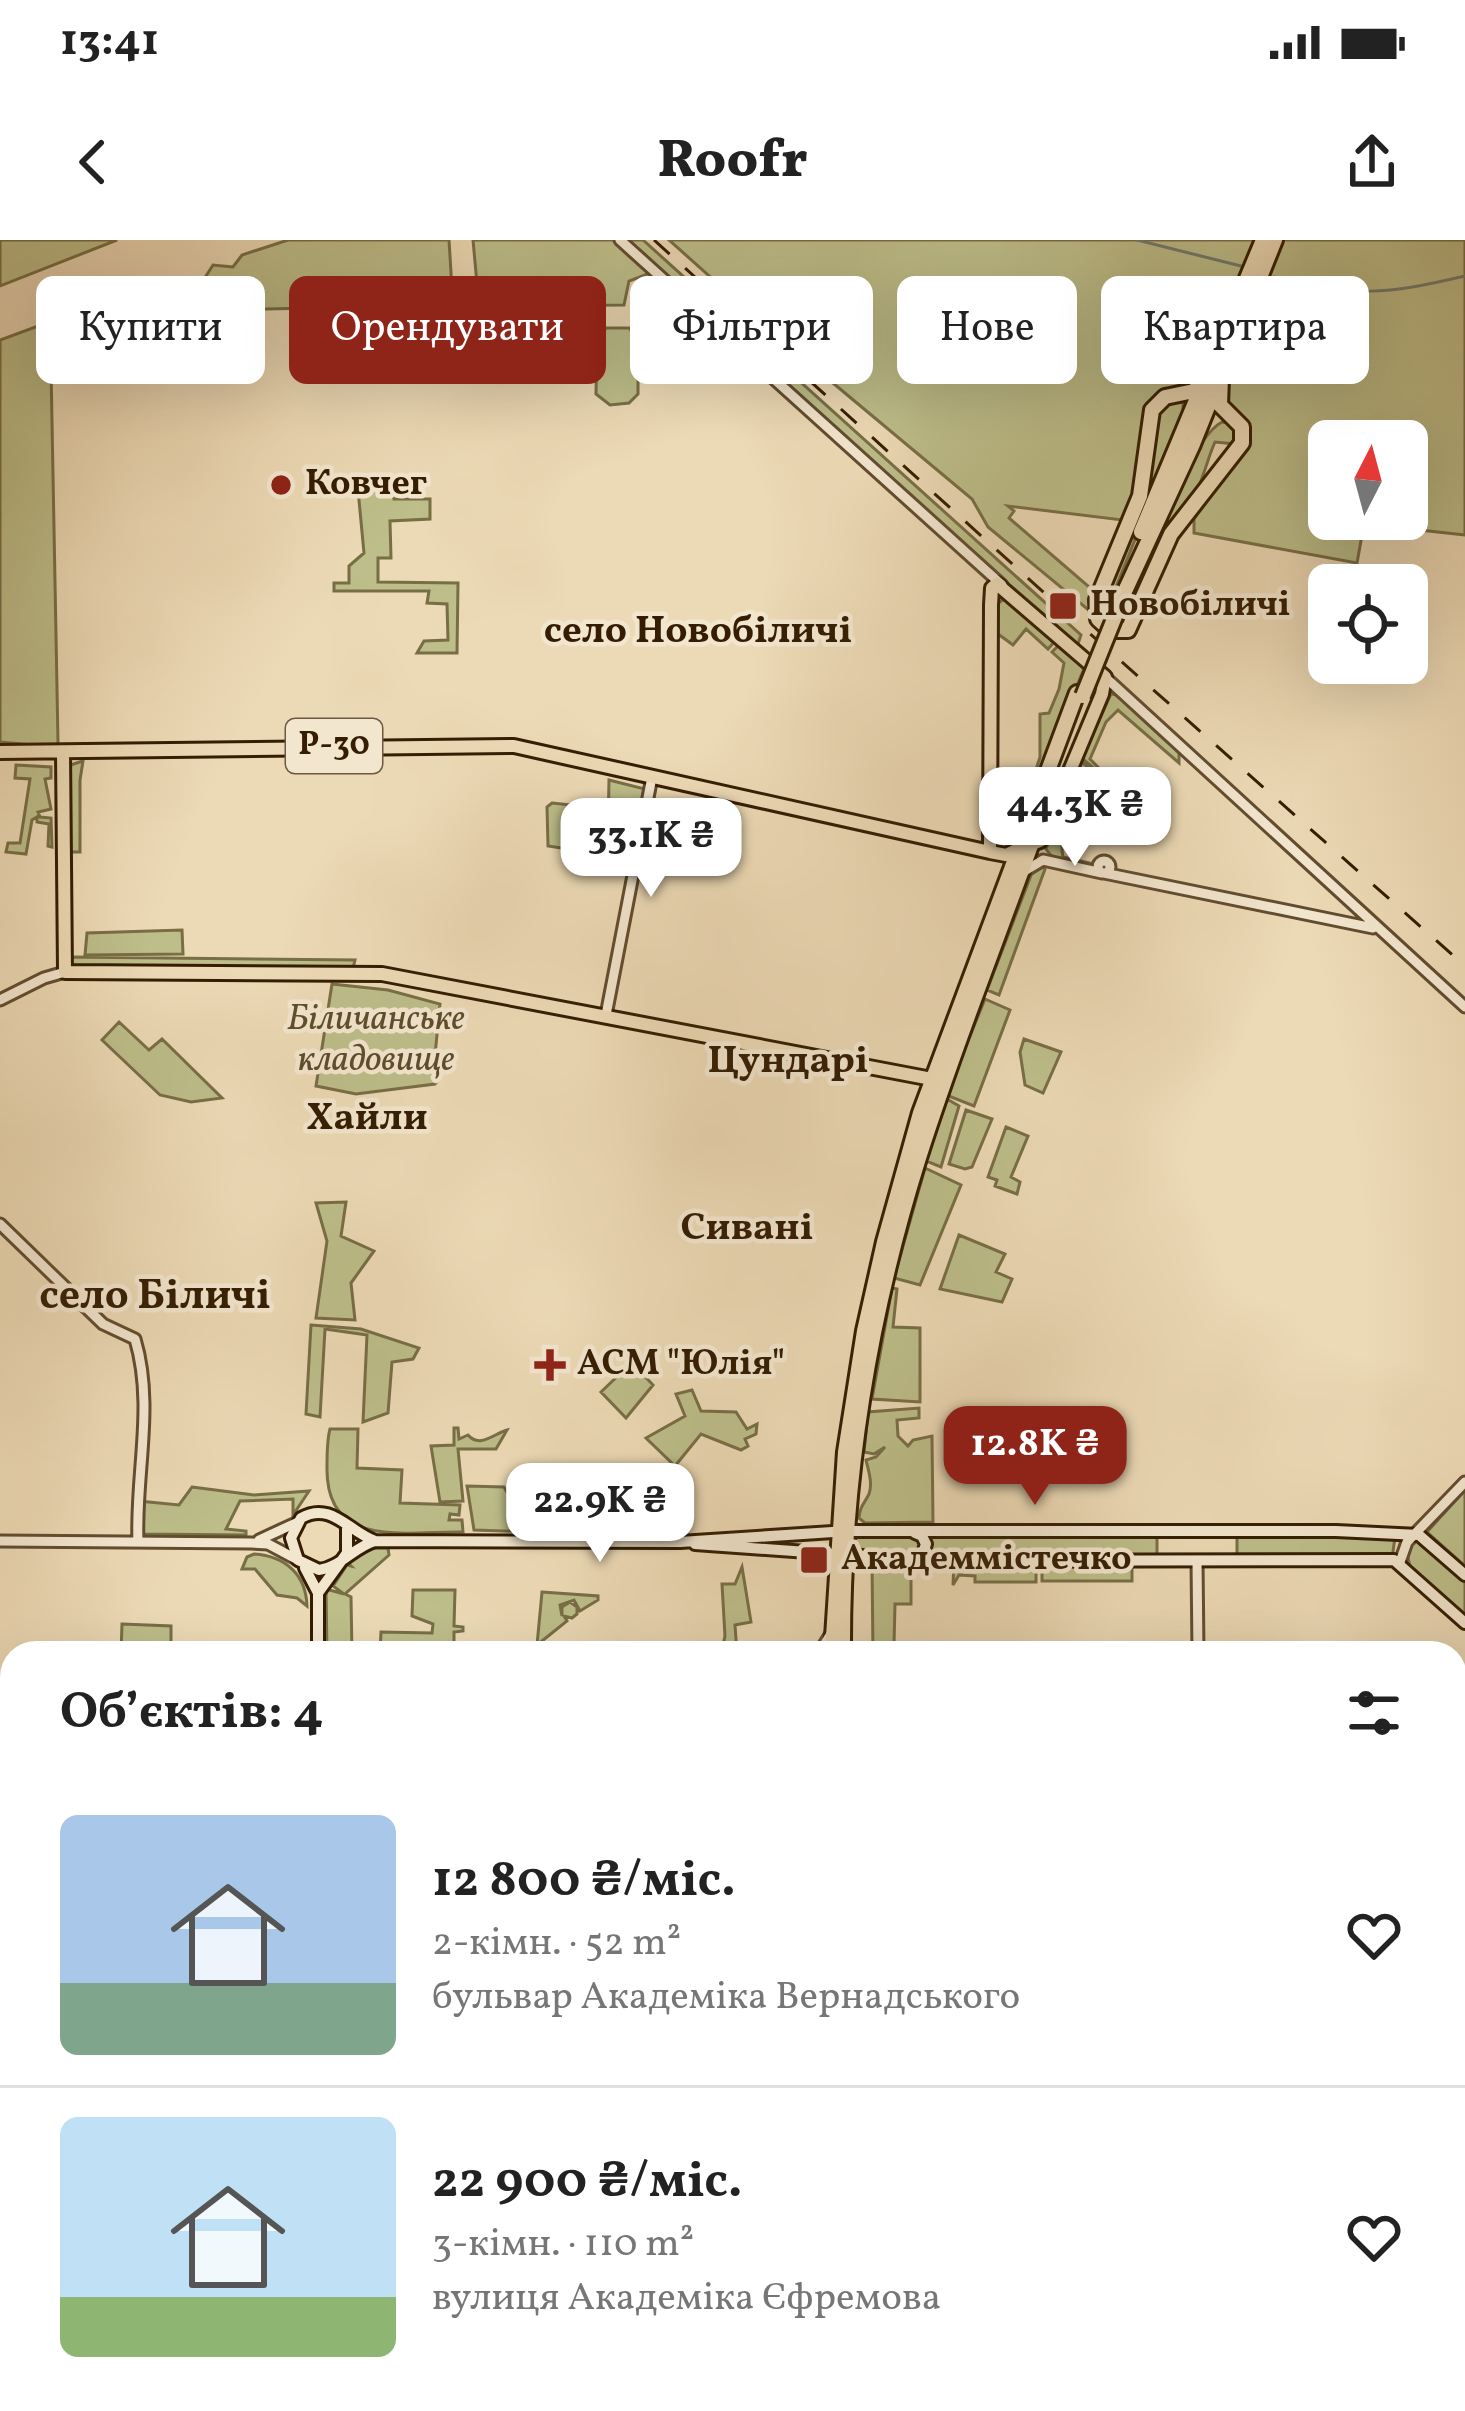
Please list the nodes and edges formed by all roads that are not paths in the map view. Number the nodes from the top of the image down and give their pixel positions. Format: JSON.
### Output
{"nodes":[{"id":1,"x":620,"y":240,"type":"edge"},
{"id":2,"x":1263,"y":240,"type":"edge"},
{"id":3,"x":1275,"y":240,"type":"edge"},
{"id":4,"x":1251,"y":276,"type":"edge"},
{"id":5,"x":1259,"y":276,"type":"edge"},
{"id":6,"x":1203,"y":384,"type":"edge"},
{"id":7,"x":1211,"y":384,"type":"edge"},
{"id":8,"x":1213,"y":384,"type":"edge"},
{"id":9,"x":1219,"y":384,"type":"edge"},
{"id":10,"x":1177,"y":395,"type":"junction"},
{"id":11,"x":1232,"y":418,"type":"junction"},
{"id":12,"x":1188,"y":425,"type":"junction"},
{"id":13,"x":1193,"y":443,"type":"junction"},
{"id":14,"x":1123,"y":588,"type":"junction"},
{"id":15,"x":999,"y":591,"type":"junction"},
{"id":16,"x":1107,"y":686,"type":"junction"},
{"id":17,"x":0,"y":752,"type":"edge"},
{"id":18,"x":63,"y":753,"type":"junction"},
{"id":19,"x":652,"y":777,"type":"junction"},
{"id":20,"x":1025,"y":847,"type":"junction"},
{"id":21,"x":991,"y":852,"type":"junction"},
{"id":22,"x":1051,"y":861,"type":"junction"},
{"id":23,"x":1016,"y":872,"type":"junction"},
{"id":24,"x":1378,"y":929,"type":"junction"},
{"id":25,"x":64,"y":972,"type":"junction"},
{"id":26,"x":0,"y":1000,"type":"edge"},
{"id":27,"x":1465,"y":1007,"type":"edge"},
{"id":28,"x":606,"y":1015,"type":"junction"},
{"id":29,"x":938,"y":1081,"type":"junction"},
{"id":30,"x":0,"y":1225,"type":"edge"},
{"id":31,"x":1465,"y":1482,"type":"edge"},
{"id":32,"x":298,"y":1522,"type":"junction"},
{"id":33,"x":346,"y":1526,"type":"junction"},
{"id":34,"x":843,"y":1532,"type":"junction"},
{"id":35,"x":909,"y":1532,"type":"junction"},
{"id":36,"x":1162,"y":1532,"type":"junction"},
{"id":37,"x":1233,"y":1532,"type":"junction"},
{"id":38,"x":792,"y":1534,"type":"junction"},
{"id":39,"x":1414,"y":1534,"type":"junction"},
{"id":40,"x":0,"y":1541,"type":"edge"},
{"id":41,"x":376,"y":1541,"type":"junction"},
{"id":42,"x":138,"y":1542,"type":"junction"},
{"id":43,"x":680,"y":1542,"type":"junction"},
{"id":44,"x":251,"y":1543,"type":"junction"},
{"id":45,"x":786,"y":1552,"type":"junction"},
{"id":46,"x":841,"y":1557,"type":"junction"},
{"id":47,"x":913,"y":1560,"type":"junction"},
{"id":48,"x":342,"y":1561,"type":"junction"},
{"id":49,"x":1161,"y":1561,"type":"junction"},
{"id":50,"x":1197,"y":1561,"type":"junction"},
{"id":51,"x":301,"y":1562,"type":"junction"},
{"id":52,"x":1234,"y":1562,"type":"junction"},
{"id":53,"x":1400,"y":1562,"type":"junction"},
{"id":54,"x":1465,"y":1575,"type":"edge"},
{"id":55,"x":318,"y":1593,"type":"junction"},
{"id":56,"x":1465,"y":1623,"type":"edge"},
{"id":57,"x":832,"y":1632,"type":"junction"},
{"id":58,"x":318,"y":1641,"type":"edge"},
{"id":59,"x":826,"y":1641,"type":"edge"},
{"id":60,"x":836,"y":1641,"type":"edge"},
{"id":61,"x":841,"y":1641,"type":"edge"},
{"id":62,"x":1198,"y":1641,"type":"edge"}],
"edges":[{"from":1,"to":15,"type":"street"},
{"from":2,"to":4,"type":"highway"},
{"from":3,"to":5,"type":"highway"},
{"from":6,"to":10,"type":"highway"},
{"from":7,"to":12,"type":"highway"},
{"from":8,"to":13,"type":"highway"},
{"from":9,"to":11,"type":"highway"},
{"from":10,"to":11,"type":"highway"},
{"from":10,"to":12,"type":"highway"},
{"from":11,"to":13,"type":"highway"},
{"from":12,"to":14,"type":"highway"},
{"from":13,"to":14,"type":"highway"},
{"from":14,"to":20,"type":"highway","bridge":true},
{"from":15,"to":16,"type":"main road"},
{"from":15,"to":21,"type":"main road"},
{"from":16,"to":20,"type":"main road"},
{"from":16,"to":24,"type":"street"},
{"from":17,"to":18,"type":"main road","number":"Р-30"},
{"from":18,"to":19,"type":"main road","number":"Р-30"},
{"from":18,"to":25,"type":"main road"},
{"from":19,"to":21,"type":"main road","number":"Р-30"},
{"from":19,"to":28,"type":"street"},
{"from":20,"to":21,"type":"main road","number":"Р-30"},
{"from":20,"to":22,"type":"street"},
{"from":20,"to":23,"type":"highway"},
{"from":21,"to":23,"type":"main road"},
{"from":22,"to":23,"type":"street"},
{"from":22,"to":24,"type":"street"},
{"from":23,"to":29,"type":"highway"},
{"from":24,"to":27,"type":"street"},
{"from":25,"to":26,"type":"street"},
{"from":25,"to":28,"type":"main road"},
{"from":28,"to":29,"type":"main road"},
{"from":29,"to":34,"type":"highway"},
{"from":30,"to":42,"type":"street"},
{"from":31,"to":39,"type":"street"},
{"from":32,"to":33,"type":"main road"},
{"from":32,"to":44,"type":"street"},
{"from":32,"to":51,"type":"main road"},
{"from":33,"to":41,"type":"main road"},
{"from":33,"to":48,"type":"main road"},
{"from":34,"to":35,"type":"main road"},
{"from":34,"to":38,"type":"main road"},
{"from":34,"to":46,"type":"highway"},
{"from":35,"to":36,"type":"main road"},
{"from":35,"to":47,"type":"main road"},
{"from":36,"to":37,"type":"main road"},
{"from":36,"to":49,"type":"main road"},
{"from":37,"to":39,"type":"main road"},
{"from":37,"to":52,"type":"main road"},
{"from":38,"to":43,"type":"main road"},
{"from":38,"to":45,"type":"main road"},
{"from":39,"to":53,"type":"street"},
{"from":39,"to":54,"type":"main road"},
{"from":40,"to":42,"type":"street"},
{"from":41,"to":43,"type":"main road"},
{"from":41,"to":48,"type":"main road"},
{"from":42,"to":44,"type":"street"},
{"from":43,"to":45,"type":"main road"},
{"from":44,"to":51,"type":"street"},
{"from":45,"to":46,"type":"main road"},
{"from":46,"to":47,"type":"main road"},
{"from":46,"to":57,"type":"highway"},
{"from":46,"to":61,"type":"highway"},
{"from":47,"to":49,"type":"main road"},
{"from":48,"to":51,"type":"main road"},
{"from":48,"to":55,"type":"main road"},
{"from":49,"to":50,"type":"main road"},
{"from":50,"to":52,"type":"main road"},
{"from":50,"to":62,"type":"street"},
{"from":51,"to":55,"type":"main road"},
{"from":52,"to":53,"type":"main road"},
{"from":53,"to":56,"type":"main road"},
{"from":55,"to":58,"type":"main road"},
{"from":57,"to":59,"type":"street"},
{"from":57,"to":60,"type":"highway"}]}
